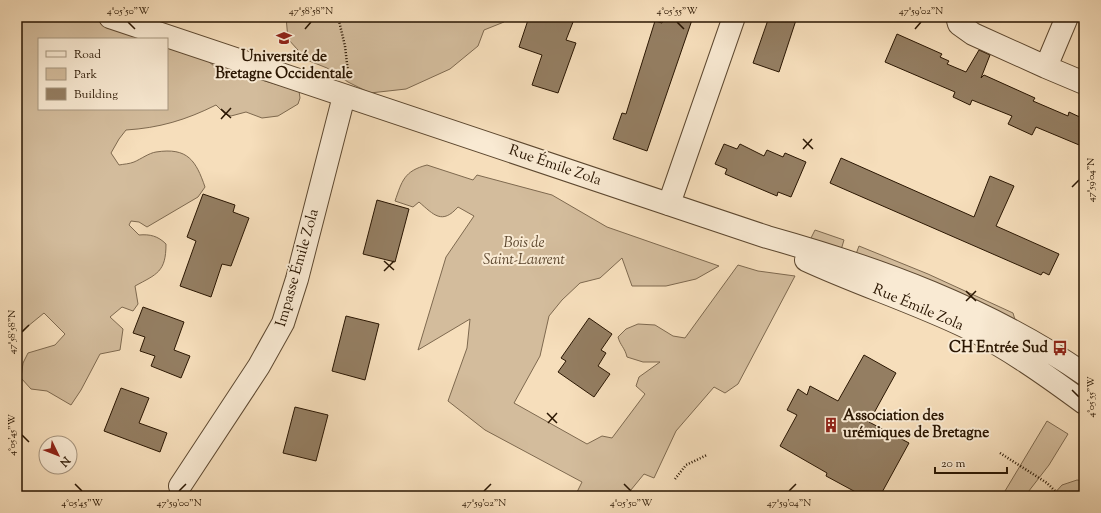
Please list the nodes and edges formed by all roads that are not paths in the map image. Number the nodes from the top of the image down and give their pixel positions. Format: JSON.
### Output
{"nodes":[{"id":1,"x":110,"y":17,"type":"edge"},
{"id":2,"x":734,"y":17,"type":"edge"},
{"id":3,"x":957,"y":17,"type":"edge"},
{"id":4,"x":1067,"y":17,"type":"edge"},
{"id":5,"x":1046,"y":67,"type":"junction"},
{"id":6,"x":1084,"y":83,"type":"edge"},
{"id":7,"x":344,"y":96,"type":"junction"},
{"id":8,"x":669,"y":204,"type":"junction"},
{"id":9,"x":767,"y":237,"type":"junction"},
{"id":10,"x":1084,"y":374,"type":"edge"},
{"id":11,"x":1084,"y":403,"type":"edge"},
{"id":12,"x":180,"y":486,"type":"dead end"}],
"edges":[{"from":1,"to":7,"type":"street","name":"Rue Émile Zola"},
{"from":2,"to":8,"type":"street"},
{"from":3,"to":5,"type":"street"},
{"from":4,"to":5,"type":"street"},
{"from":5,"to":6,"type":"street"},
{"from":7,"to":8,"type":"street","name":"Rue Émile Zola"},
{"from":7,"to":12,"type":"street","name":"Impasse Émile Zola"},
{"from":8,"to":9,"type":"street","name":"Rue Émile Zola"},
{"from":9,"to":10,"type":"street","name":"Rue Émile Zola"},
{"from":9,"to":11,"type":"street","name":"Rue Émile Zola"}]}
